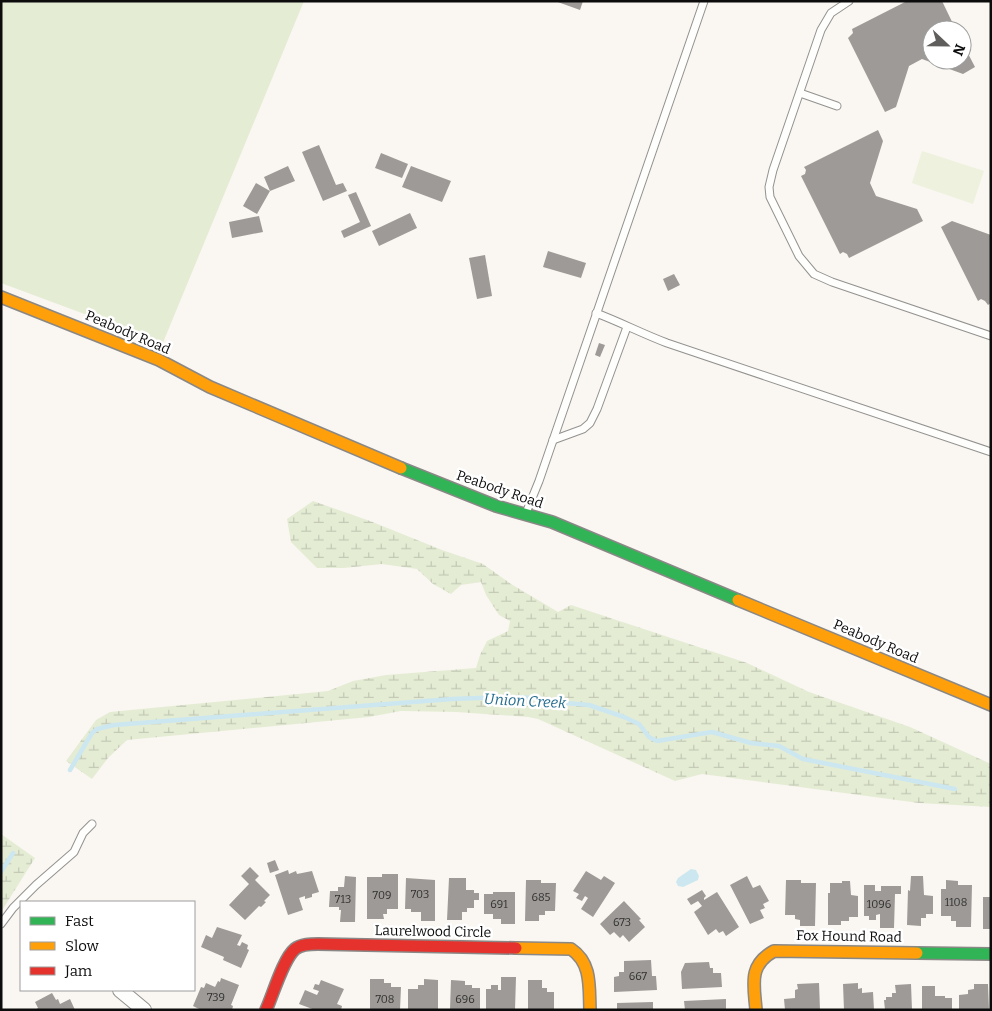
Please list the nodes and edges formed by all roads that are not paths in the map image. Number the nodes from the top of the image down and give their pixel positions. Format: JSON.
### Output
{"nodes":[{"id":1,"x":704,"y":1,"type":"edge"},
{"id":2,"x":849,"y":1,"type":"edge"},
{"id":3,"x":800,"y":93,"type":"junction"},
{"id":4,"x":837,"y":106,"type":"dead end"},
{"id":5,"x":1,"y":297,"type":"edge"},
{"id":6,"x":596,"y":312,"type":"junction"},
{"id":7,"x":627,"y":327,"type":"junction"},
{"id":8,"x":991,"y":336,"type":"edge"},
{"id":9,"x":553,"y":440,"type":"junction"},
{"id":10,"x":991,"y":452,"type":"edge"},
{"id":11,"x":526,"y":514,"type":"junction"},
{"id":12,"x":991,"y":705,"type":"edge"},
{"id":13,"x":92,"y":824,"type":"dead end"},
{"id":14,"x":1,"y":924,"type":"edge"},
{"id":15,"x":991,"y":954,"type":"edge"},
{"id":16,"x":121,"y":991,"type":"edge"},
{"id":17,"x":144,"y":1010,"type":"edge"},
{"id":18,"x":266,"y":1010,"type":"edge"},
{"id":19,"x":590,"y":1010,"type":"edge"},
{"id":20,"x":756,"y":1010,"type":"edge"}],
"edges":[{"from":1,"to":6,"type":"lane"},
{"from":2,"to":3,"type":"lane"},
{"from":3,"to":4,"type":"lane"},
{"from":3,"to":8,"type":"lane"},
{"from":5,"to":11,"type":"main road","name":"Peabody Road"},
{"from":6,"to":7,"type":"lane"},
{"from":6,"to":9,"type":"lane"},
{"from":7,"to":9,"type":"lane"},
{"from":7,"to":10,"type":"lane"},
{"from":9,"to":11,"type":"lane"},
{"from":11,"to":12,"type":"main road","name":"Peabody Road"},
{"from":13,"to":14,"type":"lane"},
{"from":15,"to":20,"type":"main road","name":"Fox Hound Road"},
{"from":16,"to":17,"type":"street"},
{"from":18,"to":19,"type":"main road","name":"Laurelwood Circle"}]}
